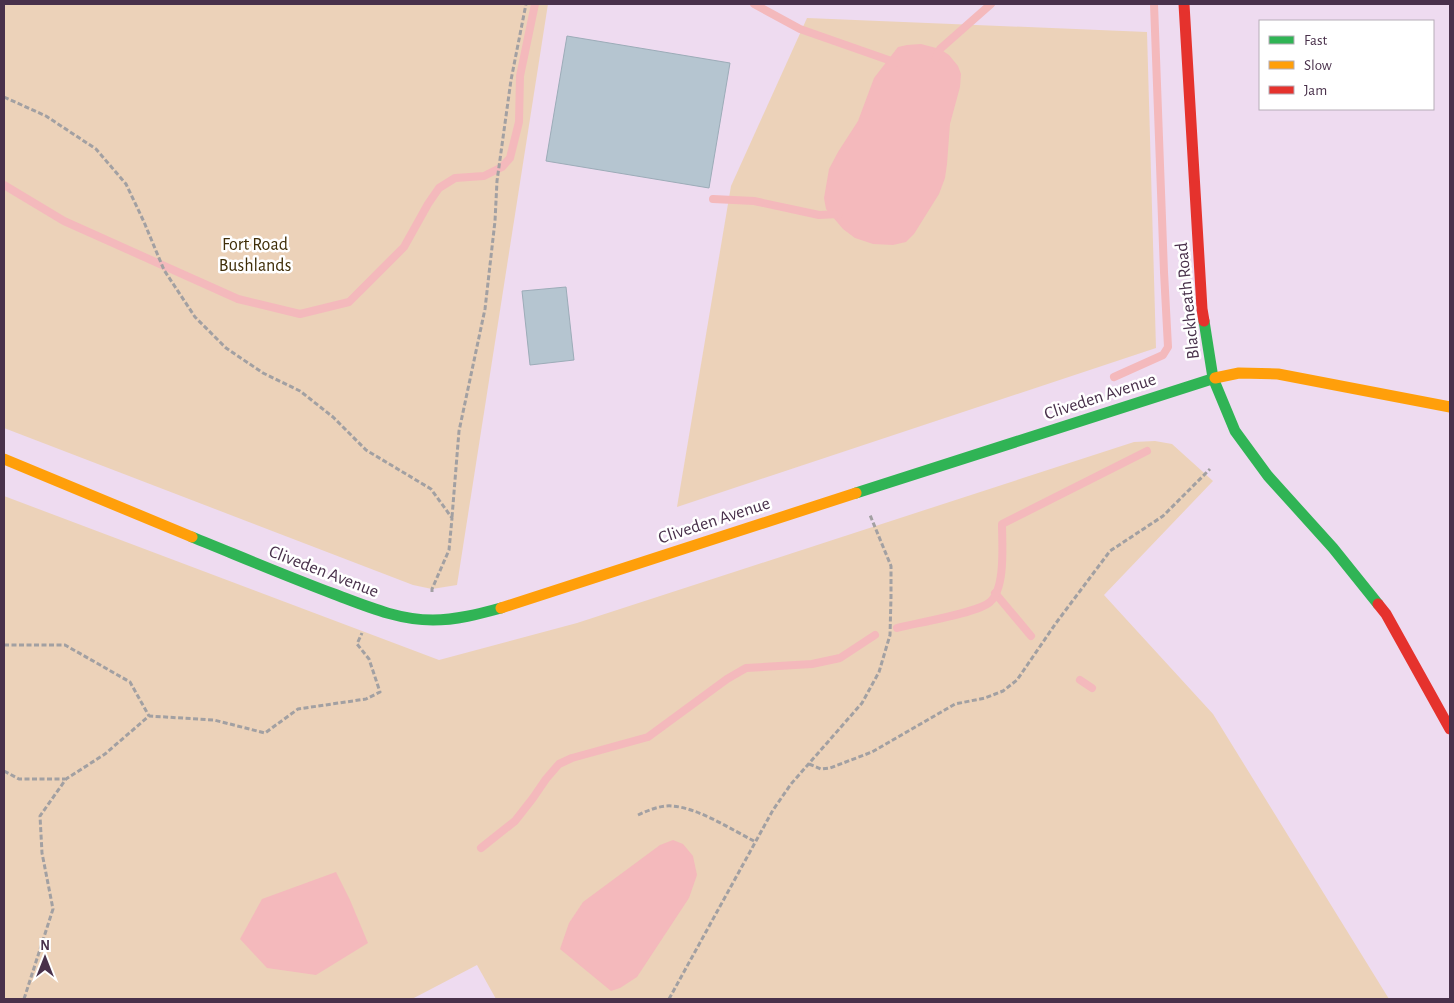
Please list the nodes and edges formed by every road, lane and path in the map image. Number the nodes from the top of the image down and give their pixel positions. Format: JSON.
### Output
{"nodes":[{"id":1,"x":526,"y":4,"type":"edge"},
{"id":2,"x":1184,"y":4,"type":"edge"},
{"id":3,"x":4,"y":97,"type":"edge"},
{"id":4,"x":1214,"y":378,"type":"junction"},
{"id":5,"x":1450,"y":407,"type":"edge"},
{"id":6,"x":4,"y":459,"type":"edge"},
{"id":7,"x":1210,"y":469,"type":"dead end"},
{"id":8,"x":861,"y":492,"type":"junction"},
{"id":9,"x":452,"y":518,"type":"junction"},
{"id":10,"x":374,"y":609,"type":"junction"},
{"id":11,"x":433,"y":620,"type":"junction"},
{"id":12,"x":4,"y":645,"type":"edge"},
{"id":13,"x":148,"y":716,"type":"junction"},
{"id":14,"x":1450,"y":729,"type":"edge"},
{"id":15,"x":809,"y":764,"type":"junction"},
{"id":16,"x":4,"y":771,"type":"edge"},
{"id":17,"x":66,"y":779,"type":"junction"},
{"id":18,"x":638,"y":815,"type":"dead end"},
{"id":19,"x":756,"y":842,"type":"junction"},
{"id":20,"x":24,"y":999,"type":"edge"},
{"id":21,"x":669,"y":999,"type":"edge"}],
"edges":[{"from":1,"to":9,"type":"path"},
{"from":2,"to":4,"type":"street","name":"Blackheath Road"},
{"from":3,"to":9,"type":"path"},
{"from":4,"to":5,"type":"street","name":"Cliveden Avenue"},
{"from":4,"to":8,"type":"street","name":"Cliveden Avenue"},
{"from":4,"to":14,"type":"street","name":"Blackheath Road"},
{"from":6,"to":10,"type":"street","name":"Cliveden Avenue"},
{"from":7,"to":15,"type":"path"},
{"from":8,"to":11,"type":"street","name":"Cliveden Avenue"},
{"from":8,"to":15,"type":"path"},
{"from":9,"to":11,"type":"path"},
{"from":10,"to":11,"type":"street","name":"Cliveden Avenue"},
{"from":10,"to":13,"type":"path"},
{"from":12,"to":13,"type":"path"},
{"from":13,"to":17,"type":"path"},
{"from":15,"to":19,"type":"path"},
{"from":16,"to":17,"type":"path"},
{"from":17,"to":20,"type":"path"},
{"from":18,"to":19,"type":"path"},
{"from":19,"to":21,"type":"path"}]}
